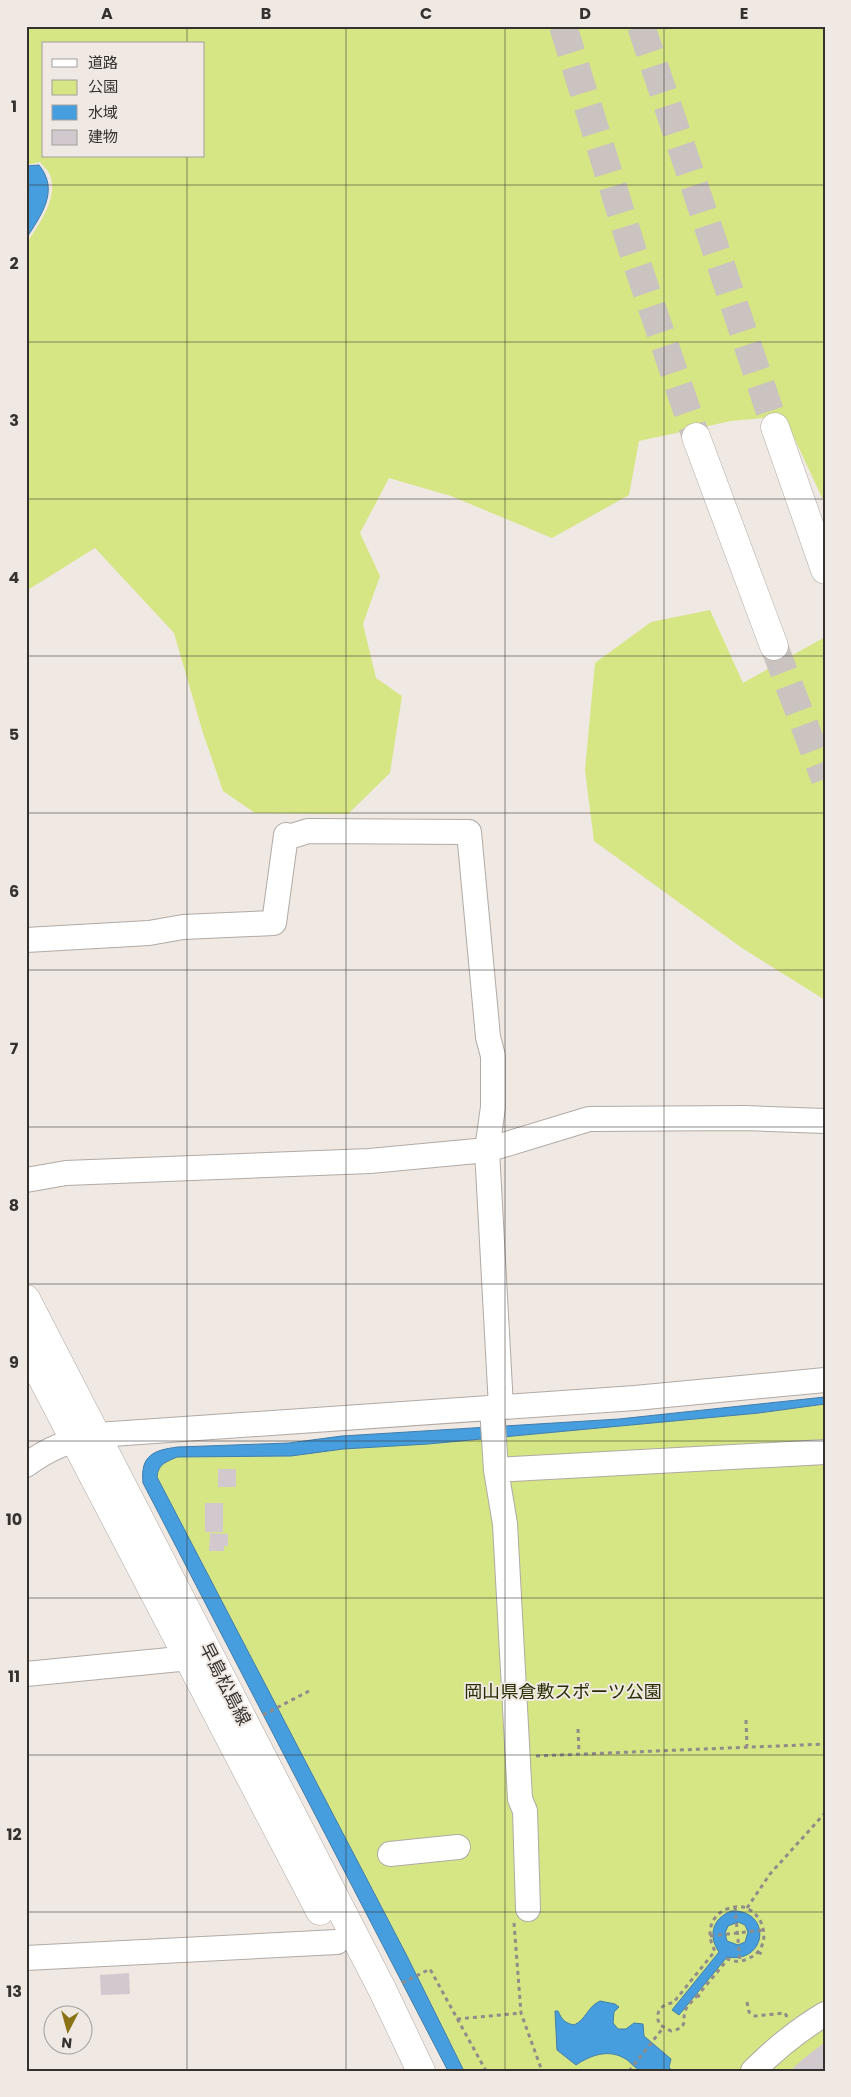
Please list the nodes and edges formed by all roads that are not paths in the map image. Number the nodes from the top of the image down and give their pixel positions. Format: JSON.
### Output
{"nodes":[{"id":1,"x":775,"y":427,"type":"tunnel mouth"},
{"id":2,"x":696,"y":437,"type":"tunnel mouth"},
{"id":3,"x":825,"y":570,"type":"edge"},
{"id":4,"x":774,"y":646,"type":"tunnel mouth"},
{"id":5,"x":26,"y":940,"type":"edge"},
{"id":6,"x":825,"y":1121,"type":"edge"},
{"id":7,"x":487,"y":1150,"type":"junction"},
{"id":8,"x":26,"y":1180,"type":"edge"},
{"id":9,"x":26,"y":1299,"type":"edge"},
{"id":10,"x":26,"y":1347,"type":"edge"},
{"id":11,"x":825,"y":1380,"type":"edge"},
{"id":12,"x":495,"y":1420,"type":"junction"},
{"id":13,"x":86,"y":1436,"type":"junction"},
{"id":14,"x":825,"y":1452,"type":"edge"},
{"id":15,"x":26,"y":1465,"type":"edge"},
{"id":16,"x":496,"y":1470,"type":"junction"},
{"id":17,"x":190,"y":1658,"type":"junction"},
{"id":18,"x":26,"y":1674,"type":"edge"},
{"id":19,"x":458,"y":1848,"type":"dead end"},
{"id":20,"x":390,"y":1854,"type":"dead end"},
{"id":21,"x":523,"y":1908,"type":"road end"},
{"id":22,"x":336,"y":1942,"type":"junction"},
{"id":23,"x":26,"y":1958,"type":"edge"},
{"id":24,"x":825,"y":2014,"type":"edge"},
{"id":25,"x":401,"y":2071,"type":"edge"},
{"id":26,"x":421,"y":2071,"type":"edge"},
{"id":27,"x":753,"y":2071,"type":"edge"}],
"edges":[{"from":1,"to":3,"type":"main road"},
{"from":2,"to":4,"type":"main road"},
{"from":5,"to":7,"type":"street"},
{"from":6,"to":7,"type":"street"},
{"from":7,"to":8,"type":"street"},
{"from":7,"to":12,"type":"street"},
{"from":9,"to":13,"type":"main road","name":"早島松島線"},
{"from":10,"to":13,"type":"main road","name":"早島松島線"},
{"from":11,"to":12,"type":"street"},
{"from":12,"to":13,"type":"street"},
{"from":12,"to":16,"type":"street"},
{"from":13,"to":15,"type":"street"},
{"from":13,"to":17,"type":"main road","name":"早島松島線"},
{"from":13,"to":26,"type":"main road","name":"早島松島線"},
{"from":14,"to":16,"type":"street"},
{"from":16,"to":21,"type":"street"},
{"from":17,"to":18,"type":"street"},
{"from":17,"to":22,"type":"main road","name":"早島松島線"},
{"from":19,"to":20,"type":"street"},
{"from":22,"to":23,"type":"street"},
{"from":22,"to":25,"type":"main road","name":"早島松島線"},
{"from":24,"to":27,"type":"street"}]}
